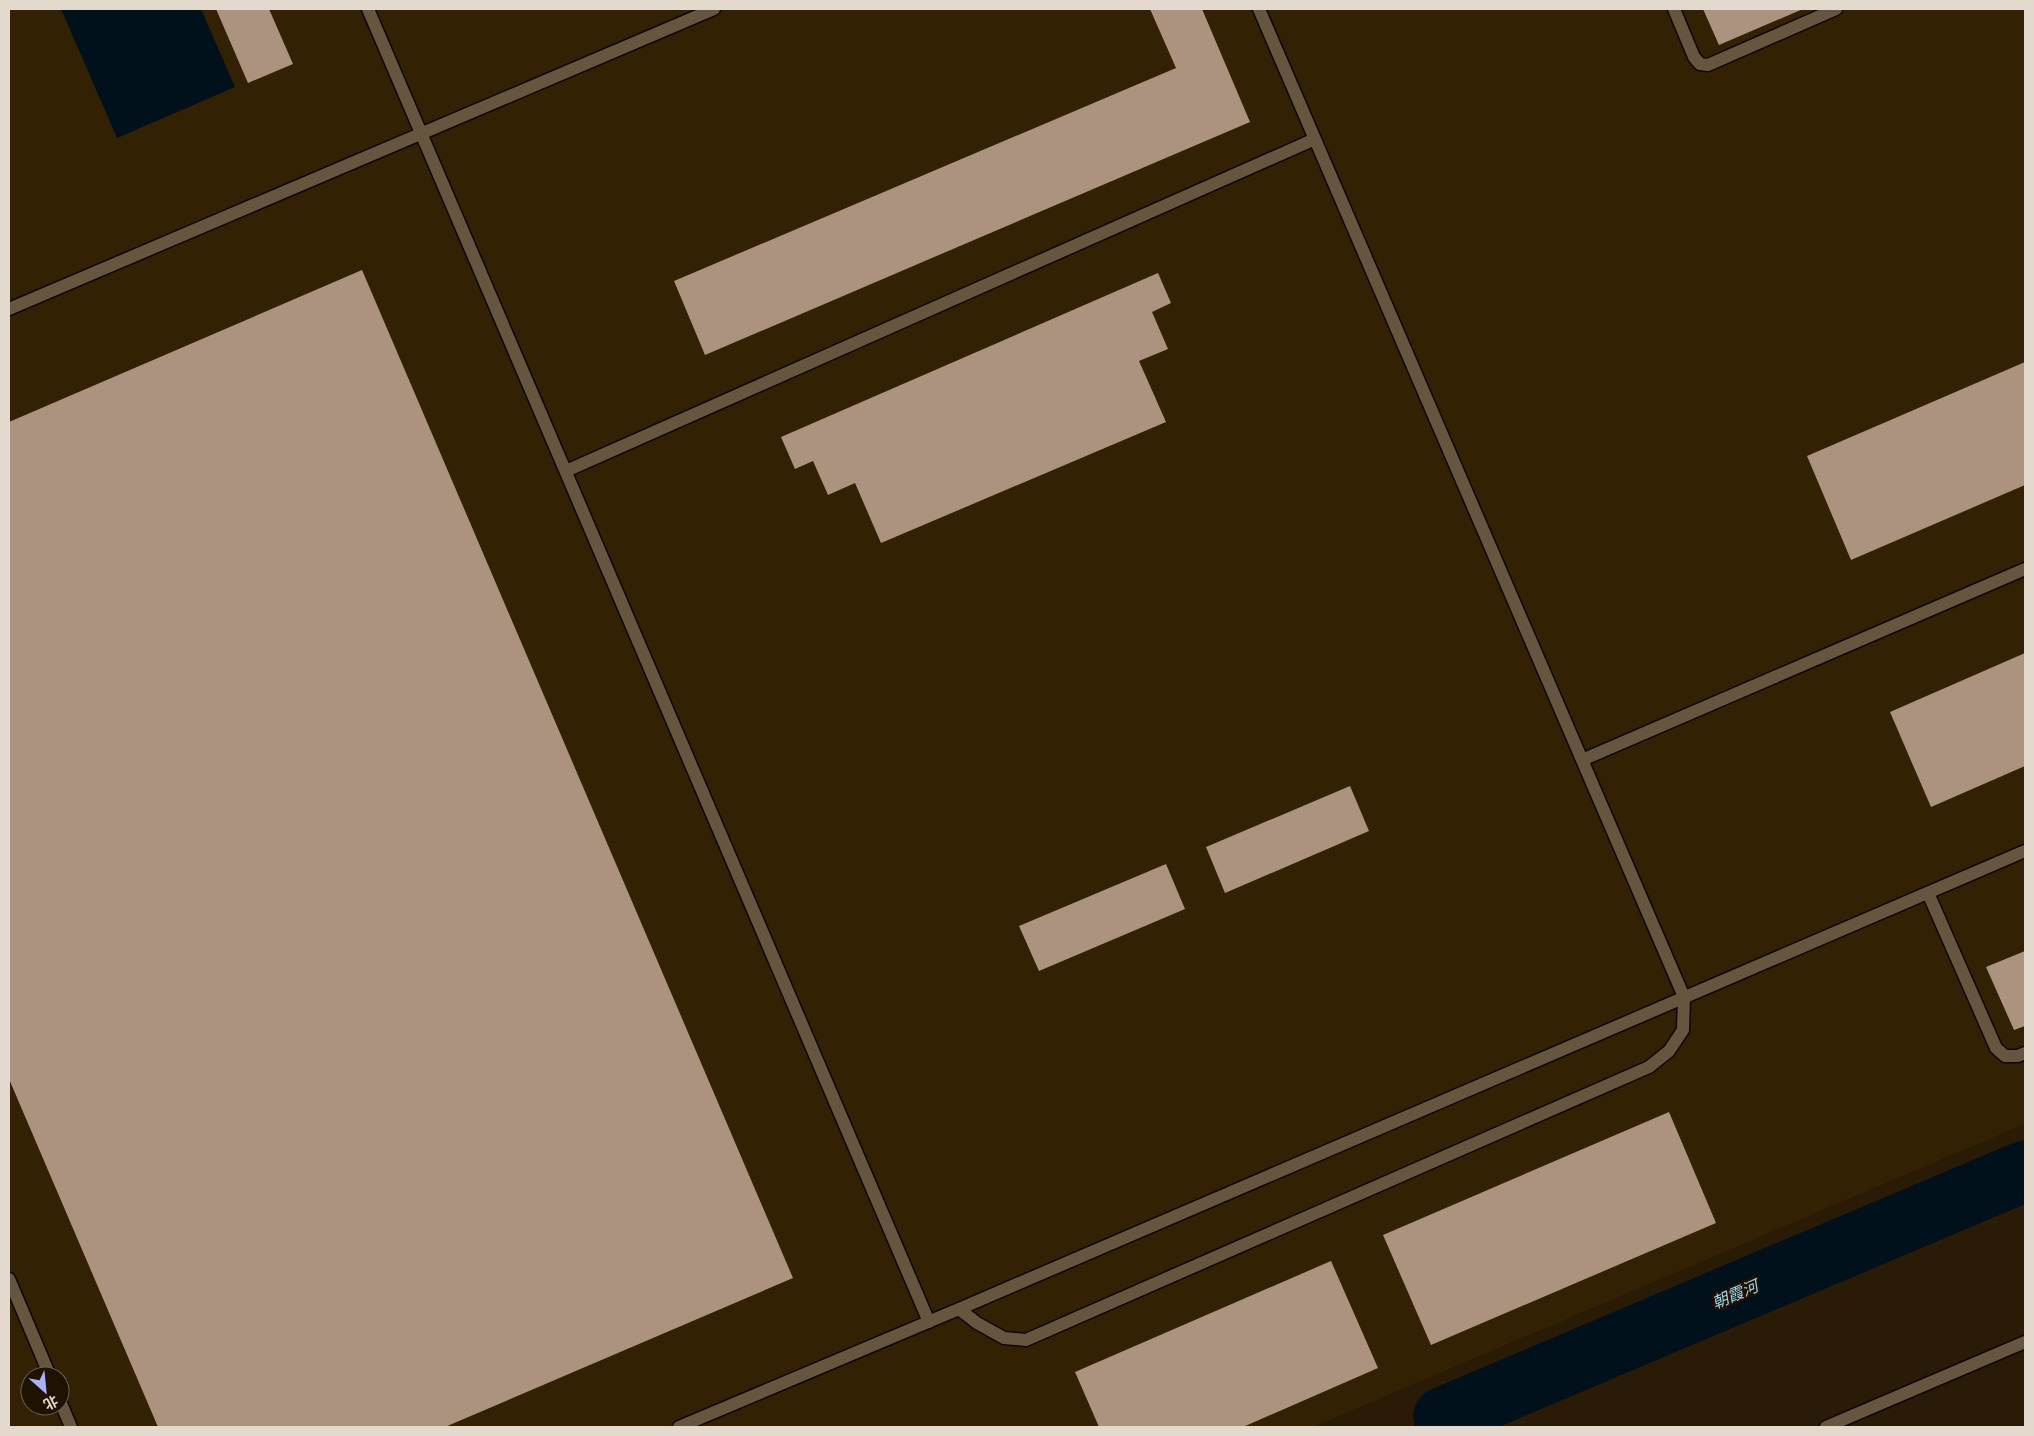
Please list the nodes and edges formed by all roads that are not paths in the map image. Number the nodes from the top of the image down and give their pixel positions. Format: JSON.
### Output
{"nodes":[{"id":1,"x":368,"y":9,"type":"edge"},
{"id":2,"x":714,"y":9,"type":"edge"},
{"id":3,"x":1259,"y":9,"type":"edge"},
{"id":4,"x":1674,"y":9,"type":"edge"},
{"id":5,"x":1836,"y":9,"type":"edge"},
{"id":6,"x":421,"y":133,"type":"junction"},
{"id":7,"x":1315,"y":139,"type":"junction"},
{"id":8,"x":9,"y":309,"type":"edge"},
{"id":9,"x":566,"y":471,"type":"junction"},
{"id":10,"x":2025,"y":569,"type":"edge"},
{"id":11,"x":1582,"y":760,"type":"junction"},
{"id":12,"x":2025,"y":851,"type":"edge"},
{"id":13,"x":1928,"y":893,"type":"junction"},
{"id":14,"x":1684,"y":997,"type":"junction"},
{"id":15,"x":2025,"y":1053,"type":"edge"},
{"id":16,"x":9,"y":1279,"type":"edge"},
{"id":17,"x":959,"y":1309,"type":"junction"},
{"id":18,"x":929,"y":1322,"type":"junction"},
{"id":19,"x":2025,"y":1342,"type":"edge"},
{"id":20,"x":46,"y":1366,"type":"edge"},
{"id":21,"x":679,"y":1427,"type":"edge"},
{"id":22,"x":1826,"y":1427,"type":"edge"}],
"edges":[{"from":1,"to":6,"type":"lane"},
{"from":2,"to":6,"type":"lane"},
{"from":3,"to":7,"type":"lane"},
{"from":4,"to":5,"type":"lane"},
{"from":6,"to":8,"type":"lane"},
{"from":6,"to":9,"type":"lane"},
{"from":7,"to":9,"type":"lane"},
{"from":7,"to":11,"type":"lane"},
{"from":9,"to":18,"type":"lane"},
{"from":10,"to":11,"type":"lane"},
{"from":11,"to":14,"type":"lane"},
{"from":12,"to":13,"type":"lane"},
{"from":13,"to":14,"type":"lane"},
{"from":13,"to":15,"type":"lane"},
{"from":14,"to":17,"type":"lane"},
{"from":14,"to":17,"type":"lane"},
{"from":16,"to":20,"type":"lane"},
{"from":17,"to":18,"type":"lane"},
{"from":18,"to":21,"type":"lane"},
{"from":19,"to":22,"type":"lane"}]}
